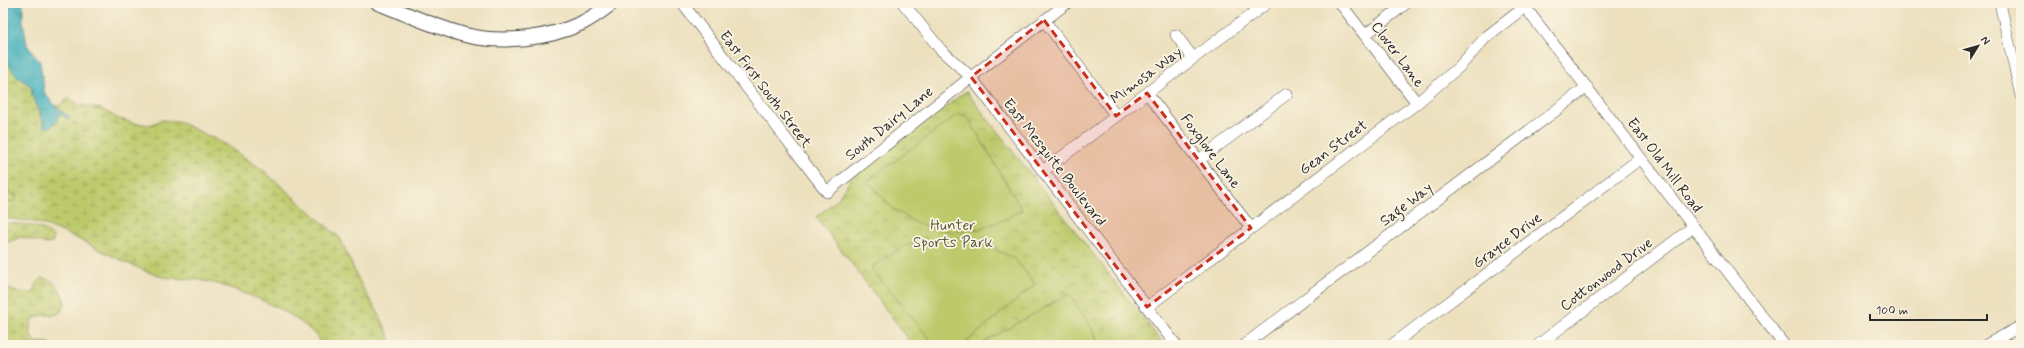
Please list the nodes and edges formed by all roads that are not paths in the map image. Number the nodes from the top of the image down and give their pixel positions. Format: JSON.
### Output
{"nodes":[{"id":1,"x":378,"y":3,"type":"edge"},
{"id":2,"x":612,"y":3,"type":"edge"},
{"id":3,"x":682,"y":3,"type":"edge"},
{"id":4,"x":903,"y":3,"type":"edge"},
{"id":5,"x":1067,"y":3,"type":"edge"},
{"id":6,"x":1267,"y":3,"type":"edge"},
{"id":7,"x":1340,"y":3,"type":"edge"},
{"id":8,"x":2000,"y":3,"type":"edge"},
{"id":9,"x":1526,"y":4,"type":"edge"},
{"id":10,"x":1403,"y":6,"type":"dead end"},
{"id":11,"x":1044,"y":20,"type":"junction"},
{"id":12,"x":1176,"y":35,"type":"dead end"},
{"id":13,"x":1365,"y":35,"type":"junction"},
{"id":14,"x":1194,"y":58,"type":"junction"},
{"id":15,"x":971,"y":77,"type":"junction"},
{"id":16,"x":1587,"y":88,"type":"junction"},
{"id":17,"x":1147,"y":93,"type":"junction"},
{"id":18,"x":1287,"y":94,"type":"dead end"},
{"id":19,"x":2021,"y":96,"type":"edge"},
{"id":20,"x":1417,"y":103,"type":"junction"},
{"id":21,"x":1116,"y":116,"type":"junction"},
{"id":22,"x":1641,"y":158,"type":"junction"},
{"id":23,"x":1199,"y":160,"type":"junction"},
{"id":24,"x":1043,"y":171,"type":"junction"},
{"id":25,"x":827,"y":192,"type":"joint"},
{"id":26,"x":1693,"y":227,"type":"junction"},
{"id":27,"x":1251,"y":228,"type":"junction"},
{"id":28,"x":1147,"y":307,"type":"junction"},
{"id":29,"x":2021,"y":326,"type":"edge"},
{"id":30,"x":1176,"y":345,"type":"edge"},
{"id":31,"x":1244,"y":345,"type":"edge"},
{"id":32,"x":1392,"y":345,"type":"edge"},
{"id":33,"x":1538,"y":345,"type":"edge"},
{"id":34,"x":1784,"y":345,"type":"edge"},
{"id":35,"x":1986,"y":345,"type":"edge"}],
"edges":[{"from":1,"to":2,"type":"main road"},
{"from":3,"to":25,"type":"street","name":"East First South Street"},
{"from":4,"to":15,"type":"street","name":"East Mesquite Boulevard"},
{"from":5,"to":11,"type":"street","name":"South Dairy Lane"},
{"from":6,"to":14,"type":"street","name":"Mimosa Way"},
{"from":7,"to":13,"type":"street","name":"Clover Lane"},
{"from":8,"to":19,"type":"street"},
{"from":9,"to":16,"type":"street","name":"East Old Mill Road"},
{"from":9,"to":20,"type":"street","name":"Gean Street"},
{"from":10,"to":13,"type":"street"},
{"from":11,"to":15,"type":"street","name":"South Dairy Lane"},
{"from":11,"to":21,"type":"street"},
{"from":12,"to":14,"type":"street"},
{"from":13,"to":20,"type":"street","name":"Clover Lane"},
{"from":14,"to":17,"type":"street","name":"Mimosa Way"},
{"from":15,"to":24,"type":"street","name":"East Mesquite Boulevard"},
{"from":15,"to":25,"type":"street","name":"South Dairy Lane"},
{"from":16,"to":22,"type":"street","name":"East Old Mill Road"},
{"from":16,"to":31,"type":"street","name":"Sage Way"},
{"from":17,"to":21,"type":"street","name":"Mimosa Way"},
{"from":17,"to":23,"type":"street","name":"Foxglove Lane"},
{"from":18,"to":23,"type":"street"},
{"from":20,"to":27,"type":"street","name":"Gean Street"},
{"from":21,"to":24,"type":"street","name":"Mimosa Way"},
{"from":22,"to":26,"type":"street","name":"East Old Mill Road"},
{"from":22,"to":32,"type":"street","name":"Grayce Drive"},
{"from":23,"to":27,"type":"street","name":"Foxglove Lane"},
{"from":24,"to":28,"type":"street","name":"East Mesquite Boulevard"},
{"from":26,"to":33,"type":"street","name":"Cottonwood Drive"},
{"from":26,"to":34,"type":"street","name":"East Old Mill Road"},
{"from":27,"to":28,"type":"street","name":"Gean Street"},
{"from":28,"to":30,"type":"street","name":"East Mesquite Boulevard"},
{"from":29,"to":35,"type":"street"}]}
